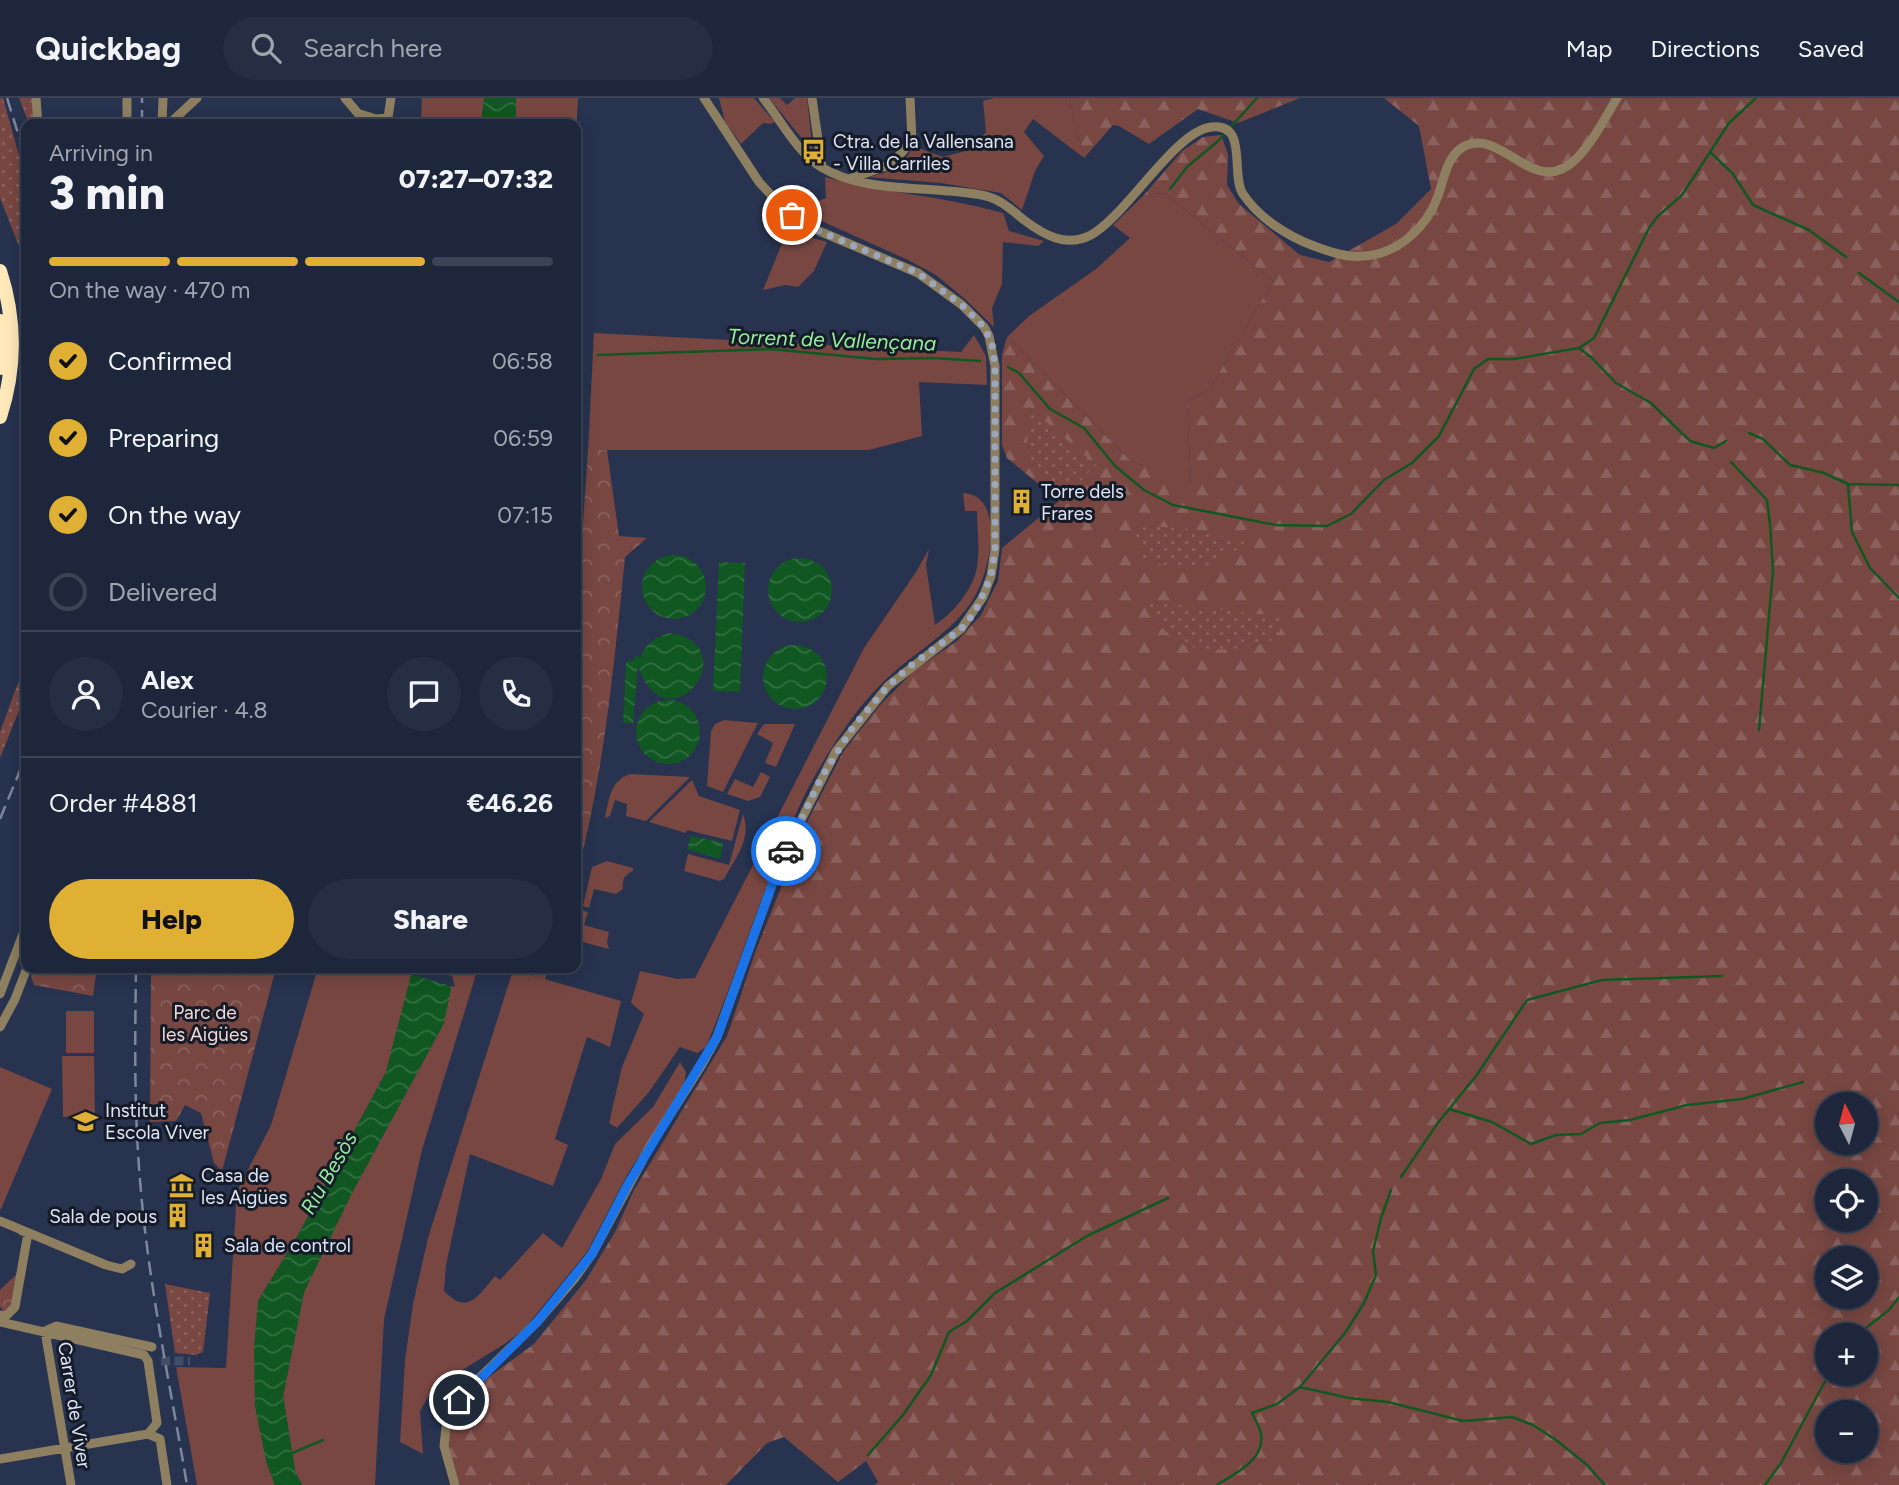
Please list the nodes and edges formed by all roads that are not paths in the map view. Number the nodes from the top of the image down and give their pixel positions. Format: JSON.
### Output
{"nodes":[{"id":1,"x":36,"y":98,"type":"edge"},
{"id":2,"x":127,"y":98,"type":"edge"},
{"id":3,"x":163,"y":98,"type":"edge"},
{"id":4,"x":197,"y":98,"type":"edge"},
{"id":5,"x":345,"y":98,"type":"edge"},
{"id":6,"x":391,"y":98,"type":"edge"},
{"id":7,"x":704,"y":98,"type":"edge"},
{"id":8,"x":763,"y":98,"type":"edge"},
{"id":9,"x":812,"y":98,"type":"edge"},
{"id":10,"x":910,"y":98,"type":"edge"},
{"id":11,"x":1617,"y":98,"type":"edge"},
{"id":12,"x":711,"y":103,"type":"edge"},
{"id":13,"x":360,"y":114,"type":"junction"},
{"id":14,"x":38,"y":119,"type":"edge"},
{"id":15,"x":127,"y":119,"type":"edge"},
{"id":16,"x":162,"y":119,"type":"edge"},
{"id":17,"x":174,"y":119,"type":"edge"},
{"id":18,"x":364,"y":119,"type":"edge"},
{"id":19,"x":376,"y":119,"type":"edge"},
{"id":20,"x":388,"y":119,"type":"edge"},
{"id":21,"x":822,"y":167,"type":"junction"},
{"id":22,"x":850,"y":179,"type":"junction"},
{"id":23,"x":0,"y":271,"type":"edge"},
{"id":24,"x":0,"y":321,"type":"edge"},
{"id":25,"x":0,"y":368,"type":"edge"},
{"id":26,"x":0,"y":417,"type":"edge"},
{"id":27,"x":21,"y":940,"type":"edge"},
{"id":28,"x":25,"y":973,"type":"edge"},
{"id":29,"x":0,"y":994,"type":"edge"},
{"id":30,"x":0,"y":1027,"type":"edge"},
{"id":31,"x":0,"y":1222,"type":"edge"},
{"id":32,"x":29,"y":1232,"type":"junction"},
{"id":33,"x":131,"y":1264,"type":"dead end"},
{"id":34,"x":2,"y":1320,"type":"edge"},
{"id":35,"x":45,"y":1331,"type":"junction"},
{"id":36,"x":152,"y":1347,"type":"dead end"},
{"id":37,"x":146,"y":1358,"type":"junction"},
{"id":38,"x":159,"y":1360,"type":"tunnel mouth"},
{"id":39,"x":148,"y":1434,"type":"junction"},
{"id":40,"x":65,"y":1448,"type":"junction"},
{"id":41,"x":0,"y":1459,"type":"edge"},
{"id":42,"x":71,"y":1485,"type":"edge"},
{"id":43,"x":167,"y":1485,"type":"edge"},
{"id":44,"x":455,"y":1485,"type":"edge"}],
"edges":[{"from":1,"to":14,"type":"street"},
{"from":2,"to":15,"type":"street"},
{"from":3,"to":16,"type":"street"},
{"from":4,"to":17,"type":"street"},
{"from":5,"to":13,"type":"street"},
{"from":6,"to":20,"type":"street"},
{"from":7,"to":12,"type":"street"},
{"from":8,"to":21,"type":"street"},
{"from":9,"to":21,"type":"street"},
{"from":10,"to":22,"type":"street"},
{"from":11,"to":22,"type":"street"},
{"from":12,"to":44,"type":"street"},
{"from":13,"to":18,"type":"street"},
{"from":13,"to":19,"type":"street"},
{"from":21,"to":22,"type":"street"},
{"from":23,"to":26,"type":"highway"},
{"from":24,"to":25,"type":"highway"},
{"from":27,"to":29,"type":"street"},
{"from":28,"to":30,"type":"street"},
{"from":31,"to":32,"type":"street"},
{"from":31,"to":34,"type":"street"},
{"from":32,"to":33,"type":"street"},
{"from":32,"to":34,"type":"street"},
{"from":34,"to":35,"type":"street"},
{"from":35,"to":36,"type":"street"},
{"from":35,"to":37,"type":"street"},
{"from":35,"to":40,"type":"street","name":"Carrer de Viver"},
{"from":37,"to":38,"type":"street"},
{"from":37,"to":39,"type":"street"},
{"from":39,"to":40,"type":"street"},
{"from":39,"to":43,"type":"street"},
{"from":40,"to":41,"type":"street"},
{"from":40,"to":42,"type":"street","name":"Carrer de Viver"}]}
